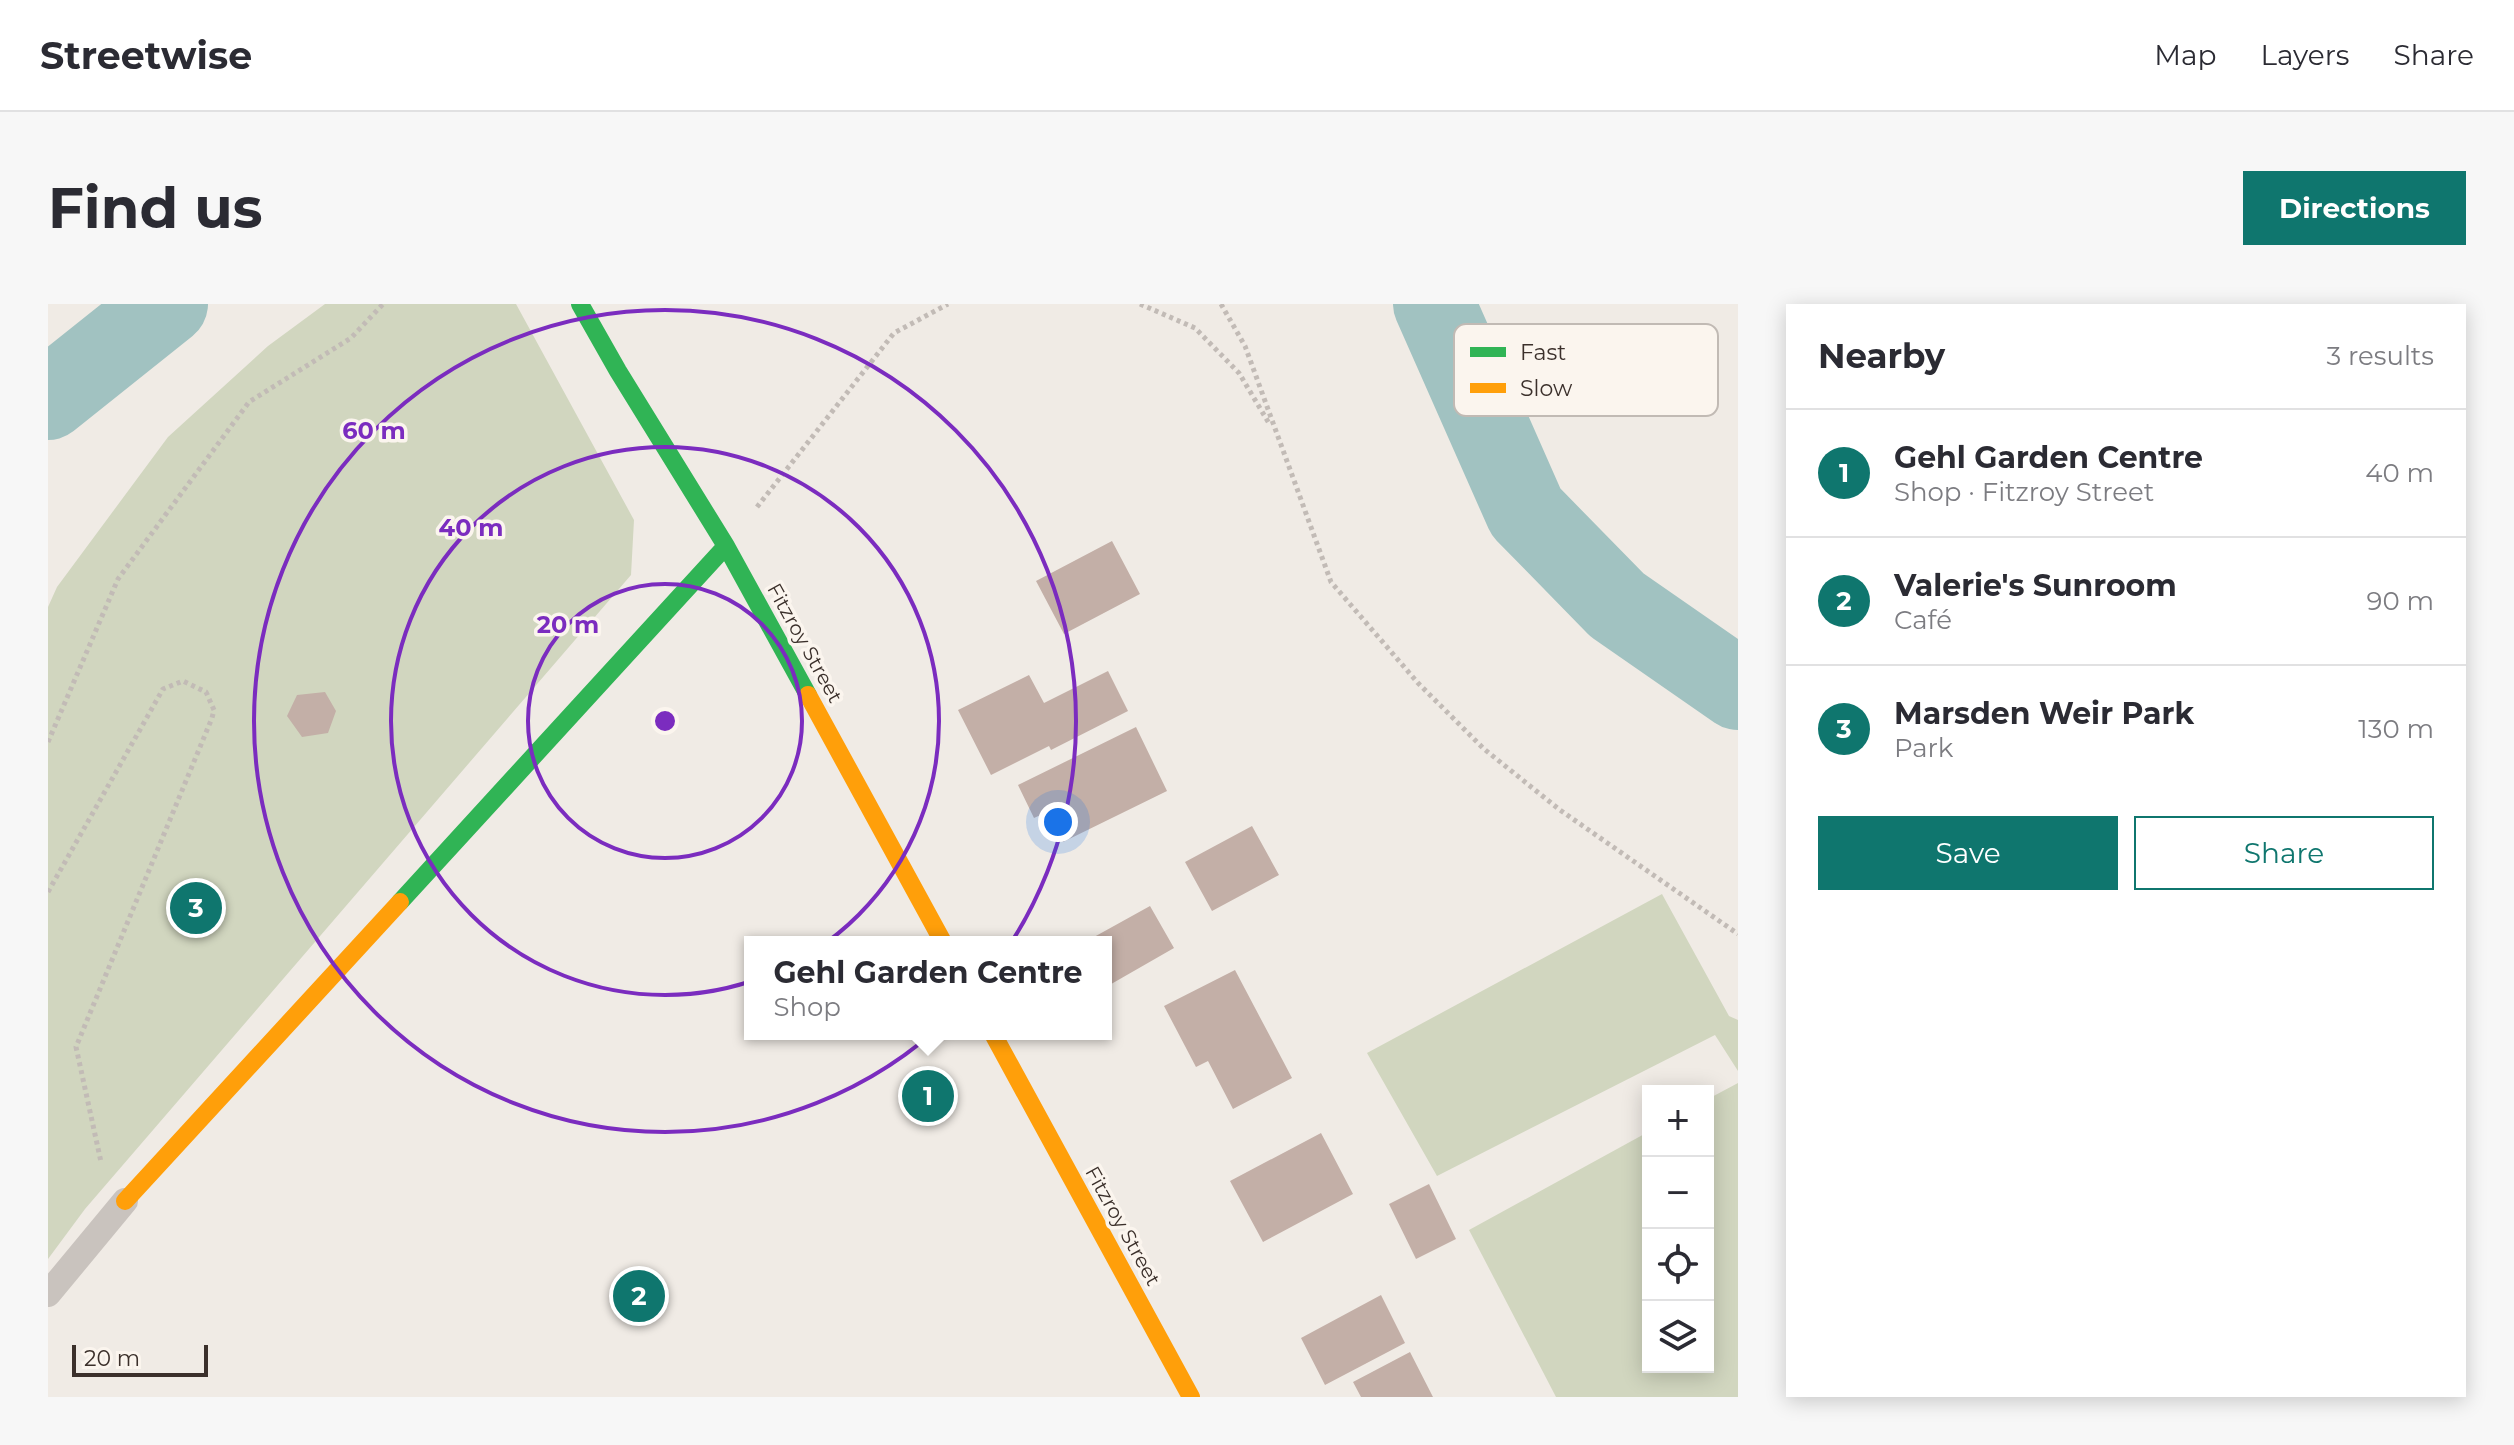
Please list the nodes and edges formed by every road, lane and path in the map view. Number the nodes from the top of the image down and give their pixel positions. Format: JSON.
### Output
{"nodes":[{"id":1,"x":383,"y":304,"type":"edge"},
{"id":2,"x":580,"y":304,"type":"edge"},
{"id":3,"x":948,"y":304,"type":"edge"},
{"id":4,"x":1140,"y":304,"type":"edge"},
{"id":5,"x":1221,"y":304,"type":"edge"},
{"id":6,"x":1276,"y":435,"type":"junction"},
{"id":7,"x":726,"y":546,"type":"junction"},
{"id":8,"x":48,"y":742,"type":"edge"},
{"id":9,"x":48,"y":892,"type":"edge"},
{"id":10,"x":1738,"y":934,"type":"edge"},
{"id":11,"x":940,"y":936,"type":"edge"},
{"id":12,"x":996,"y":1040,"type":"edge"},
{"id":13,"x":125,"y":1201,"type":"junction"},
{"id":14,"x":48,"y":1294,"type":"edge"},
{"id":15,"x":1191,"y":1397,"type":"edge"}],
"edges":[{"from":1,"to":8,"type":"path"},
{"from":2,"to":7,"type":"main road","name":"Fitzroy Street"},
{"from":3,"to":7,"type":"path"},
{"from":4,"to":6,"type":"path"},
{"from":5,"to":6,"type":"path"},
{"from":6,"to":10,"type":"path"},
{"from":7,"to":11,"type":"main road","name":"Fitzroy Street"},
{"from":7,"to":13,"type":"main road"},
{"from":9,"to":13,"type":"path"},
{"from":12,"to":15,"type":"main road","name":"Fitzroy Street"},
{"from":13,"to":14,"type":"lane"}]}
